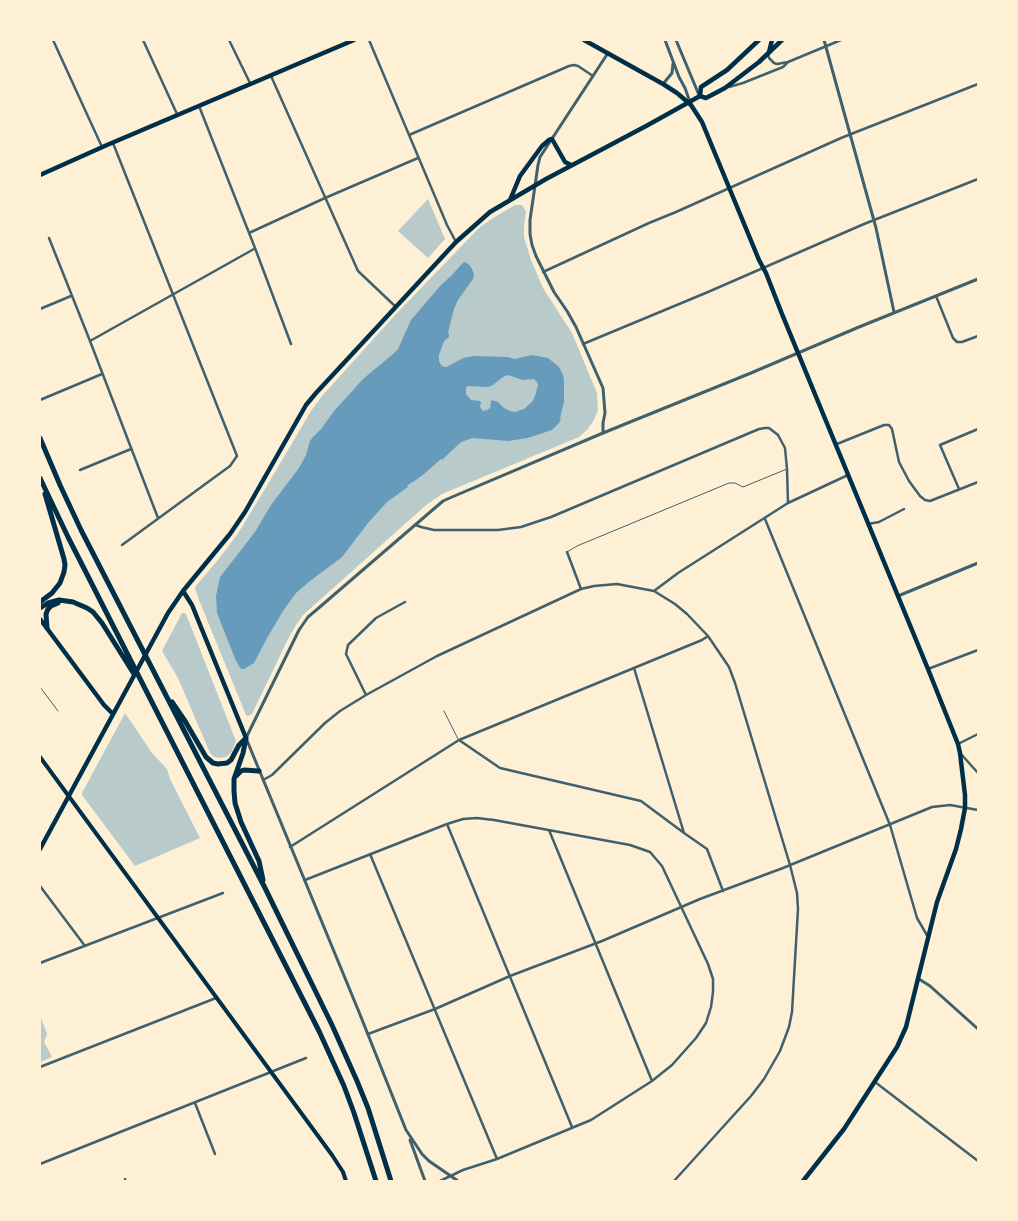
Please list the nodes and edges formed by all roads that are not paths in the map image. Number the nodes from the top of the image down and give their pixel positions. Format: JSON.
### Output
{"nodes":[{"id":1,"x":53,"y":40,"type":"edge"},
{"id":2,"x":143,"y":40,"type":"edge"},
{"id":3,"x":229,"y":40,"type":"edge"},
{"id":4,"x":354,"y":40,"type":"edge"},
{"id":5,"x":369,"y":40,"type":"edge"},
{"id":6,"x":584,"y":40,"type":"edge"},
{"id":7,"x":665,"y":40,"type":"edge"},
{"id":8,"x":676,"y":40,"type":"edge"},
{"id":9,"x":759,"y":40,"type":"edge"},
{"id":10,"x":772,"y":40,"type":"edge"},
{"id":11,"x":782,"y":40,"type":"edge"},
{"id":12,"x":824,"y":40,"type":"edge"},
{"id":13,"x":841,"y":40,"type":"edge"},
{"id":14,"x":825,"y":47,"type":"junction"},
{"id":15,"x":608,"y":53,"type":"junction"},
{"id":16,"x":768,"y":54,"type":"junction"},
{"id":17,"x":672,"y":60,"type":"junction"},
{"id":18,"x":788,"y":62,"type":"junction"},
{"id":19,"x":271,"y":76,"type":"junction"},
{"id":20,"x":593,"y":76,"type":"junction"},
{"id":21,"x":251,"y":84,"type":"junction"},
{"id":22,"x":664,"y":84,"type":"junction"},
{"id":23,"x":978,"y":84,"type":"edge"},
{"id":24,"x":725,"y":88,"type":"junction"},
{"id":25,"x":700,"y":96,"type":"junction"},
{"id":26,"x":691,"y":105,"type":"junction"},
{"id":27,"x":199,"y":106,"type":"junction"},
{"id":28,"x":178,"y":115,"type":"junction"},
{"id":29,"x":409,"y":135,"type":"junction"},
{"id":30,"x":849,"y":135,"type":"junction"},
{"id":31,"x":552,"y":139,"type":"junction"},
{"id":32,"x":113,"y":142,"type":"junction"},
{"id":33,"x":102,"y":147,"type":"junction"},
{"id":34,"x":418,"y":158,"type":"junction"},
{"id":35,"x":571,"y":166,"type":"junction"},
{"id":36,"x":40,"y":175,"type":"edge"},
{"id":37,"x":978,"y":179,"type":"edge"},
{"id":38,"x":535,"y":185,"type":"junction"},
{"id":39,"x":730,"y":188,"type":"junction"},
{"id":40,"x":324,"y":198,"type":"junction"},
{"id":41,"x":510,"y":200,"type":"junction"},
{"id":42,"x":874,"y":220,"type":"junction"},
{"id":43,"x":249,"y":233,"type":"junction"},
{"id":44,"x":48,"y":238,"type":"dead end"},
{"id":45,"x":456,"y":242,"type":"junction"},
{"id":46,"x":255,"y":248,"type":"junction"},
{"id":47,"x":764,"y":268,"type":"junction"},
{"id":48,"x":543,"y":272,"type":"junction"},
{"id":49,"x":978,"y":279,"type":"edge"},
{"id":50,"x":174,"y":294,"type":"junction"},
{"id":51,"x":71,"y":296,"type":"junction"},
{"id":52,"x":936,"y":296,"type":"junction"},
{"id":53,"x":396,"y":307,"type":"junction"},
{"id":54,"x":40,"y":309,"type":"edge"},
{"id":55,"x":894,"y":312,"type":"junction"},
{"id":56,"x":978,"y":336,"type":"edge"},
{"id":57,"x":90,"y":341,"type":"junction"},
{"id":58,"x":290,"y":344,"type":"dead end"},
{"id":59,"x":583,"y":344,"type":"junction"},
{"id":60,"x":798,"y":353,"type":"junction"},
{"id":61,"x":102,"y":374,"type":"junction"},
{"id":62,"x":40,"y":400,"type":"edge"},
{"id":63,"x":978,"y":429,"type":"edge"},
{"id":64,"x":603,"y":432,"type":"junction"},
{"id":65,"x":40,"y":438,"type":"edge"},
{"id":66,"x":835,"y":445,"type":"junction"},
{"id":67,"x":131,"y":449,"type":"junction"},
{"id":68,"x":787,"y":469,"type":"junction"},
{"id":69,"x":80,"y":470,"type":"dead end"},
{"id":70,"x":848,"y":475,"type":"junction"},
{"id":71,"x":40,"y":478,"type":"edge"},
{"id":72,"x":978,"y":482,"type":"edge"},
{"id":73,"x":960,"y":489,"type":"junction"},
{"id":74,"x":788,"y":503,"type":"junction"},
{"id":75,"x":904,"y":510,"type":"dead end"},
{"id":76,"x":158,"y":518,"type":"junction"},
{"id":77,"x":765,"y":519,"type":"junction"},
{"id":78,"x":415,"y":524,"type":"junction"},
{"id":79,"x":868,"y":524,"type":"junction"},
{"id":80,"x":122,"y":545,"type":"dead end"},
{"id":81,"x":567,"y":552,"type":"joint"},
{"id":82,"x":978,"y":563,"type":"edge"},
{"id":83,"x":581,"y":589,"type":"junction"},
{"id":84,"x":183,"y":591,"type":"junction"},
{"id":85,"x":654,"y":591,"type":"junction"},
{"id":86,"x":898,"y":596,"type":"junction"},
{"id":87,"x":40,"y":602,"type":"edge"},
{"id":88,"x":73,"y":602,"type":"junction"},
{"id":89,"x":405,"y":602,"type":"dead end"},
{"id":90,"x":40,"y":608,"type":"edge"},
{"id":91,"x":40,"y":619,"type":"edge"},
{"id":92,"x":47,"y":628,"type":"junction"},
{"id":93,"x":708,"y":636,"type":"junction"},
{"id":94,"x":978,"y":650,"type":"edge"},
{"id":95,"x":634,"y":668,"type":"junction"},
{"id":96,"x":928,"y":669,"type":"junction"},
{"id":97,"x":159,"y":683,"type":"junction"},
{"id":98,"x":40,"y":686,"type":"edge"},
{"id":99,"x":366,"y":695,"type":"junction"},
{"id":100,"x":150,"y":700,"type":"junction"},
{"id":101,"x":58,"y":711,"type":"dead end"},
{"id":102,"x":444,"y":711,"type":"dead end"},
{"id":103,"x":114,"y":714,"type":"junction"},
{"id":104,"x":978,"y":734,"type":"edge"},
{"id":105,"x":246,"y":738,"type":"junction"},
{"id":106,"x":459,"y":740,"type":"junction"},
{"id":107,"x":958,"y":744,"type":"junction"},
{"id":108,"x":960,"y":753,"type":"junction"},
{"id":109,"x":40,"y":757,"type":"edge"},
{"id":110,"x":259,"y":770,"type":"junction"},
{"id":111,"x":978,"y":773,"type":"edge"},
{"id":112,"x":234,"y":779,"type":"junction"},
{"id":113,"x":263,"y":780,"type":"junction"},
{"id":114,"x":69,"y":796,"type":"junction"},
{"id":115,"x":965,"y":808,"type":"junction"},
{"id":116,"x":978,"y":810,"type":"edge"},
{"id":117,"x":447,"y":824,"type":"junction"},
{"id":118,"x":890,"y":825,"type":"junction"},
{"id":119,"x":549,"y":830,"type":"junction"},
{"id":120,"x":684,"y":832,"type":"junction"},
{"id":121,"x":290,"y":846,"type":"junction"},
{"id":122,"x":40,"y":849,"type":"edge"},
{"id":123,"x":370,"y":854,"type":"junction"},
{"id":124,"x":790,"y":865,"type":"junction"},
{"id":125,"x":305,"y":880,"type":"junction"},
{"id":126,"x":40,"y":886,"type":"edge"},
{"id":127,"x":265,"y":888,"type":"junction"},
{"id":128,"x":723,"y":891,"type":"junction"},
{"id":129,"x":223,"y":893,"type":"dead end"},
{"id":130,"x":682,"y":908,"type":"junction"},
{"id":131,"x":158,"y":918,"type":"junction"},
{"id":132,"x":928,"y":938,"type":"junction"},
{"id":133,"x":596,"y":943,"type":"junction"},
{"id":134,"x":85,"y":946,"type":"junction"},
{"id":135,"x":40,"y":963,"type":"edge"},
{"id":136,"x":510,"y":976,"type":"junction"},
{"id":137,"x":919,"y":979,"type":"junction"},
{"id":138,"x":216,"y":998,"type":"junction"},
{"id":139,"x":435,"y":1009,"type":"junction"},
{"id":140,"x":978,"y":1029,"type":"edge"},
{"id":141,"x":368,"y":1034,"type":"junction"},
{"id":142,"x":306,"y":1058,"type":"dead end"},
{"id":143,"x":40,"y":1068,"type":"edge"},
{"id":144,"x":271,"y":1072,"type":"junction"},
{"id":145,"x":652,"y":1081,"type":"junction"},
{"id":146,"x":875,"y":1082,"type":"junction"},
{"id":147,"x":195,"y":1103,"type":"junction"},
{"id":148,"x":572,"y":1127,"type":"junction"},
{"id":149,"x":406,"y":1130,"type":"junction"},
{"id":150,"x":215,"y":1154,"type":"dead end"},
{"id":151,"x":497,"y":1159,"type":"junction"},
{"id":152,"x":978,"y":1161,"type":"edge"},
{"id":153,"x":40,"y":1164,"type":"edge"},
{"id":154,"x":451,"y":1176,"type":"junction"},
{"id":155,"x":346,"y":1181,"type":"edge"},
{"id":156,"x":376,"y":1181,"type":"edge"},
{"id":157,"x":391,"y":1181,"type":"edge"},
{"id":158,"x":426,"y":1181,"type":"edge"},
{"id":159,"x":440,"y":1181,"type":"edge"},
{"id":160,"x":458,"y":1181,"type":"edge"},
{"id":161,"x":674,"y":1181,"type":"edge"},
{"id":162,"x":803,"y":1181,"type":"edge"}],
"edges":[{"from":1,"to":33,"type":"street"},
{"from":2,"to":28,"type":"street"},
{"from":3,"to":21,"type":"street"},
{"from":4,"to":19,"type":"main road"},
{"from":5,"to":29,"type":"street"},
{"from":6,"to":15,"type":"main road"},
{"from":7,"to":17,"type":"street"},
{"from":8,"to":25,"type":"street"},
{"from":9,"to":25,"type":"main road"},
{"from":10,"to":16,"type":"main road"},
{"from":11,"to":16,"type":"main road"},
{"from":12,"to":14,"type":"street"},
{"from":13,"to":14,"type":"street"},
{"from":14,"to":18,"type":"street"},
{"from":14,"to":30,"type":"street"},
{"from":15,"to":20,"type":"street"},
{"from":15,"to":22,"type":"main road"},
{"from":16,"to":18,"type":"street"},
{"from":16,"to":24,"type":"main road"},
{"from":17,"to":22,"type":"street"},
{"from":17,"to":26,"type":"street"},
{"from":18,"to":24,"type":"street"},
{"from":19,"to":21,"type":"main road"},
{"from":19,"to":40,"type":"street"},
{"from":20,"to":29,"type":"street"},
{"from":20,"to":31,"type":"street"},
{"from":21,"to":27,"type":"main road"},
{"from":22,"to":26,"type":"main road"},
{"from":23,"to":30,"type":"street"},
{"from":24,"to":25,"type":"main road"},
{"from":25,"to":35,"type":"main road"},
{"from":26,"to":39,"type":"main road"},
{"from":27,"to":28,"type":"main road"},
{"from":27,"to":43,"type":"street"},
{"from":28,"to":32,"type":"main road"},
{"from":29,"to":34,"type":"street"},
{"from":30,"to":39,"type":"street"},
{"from":30,"to":42,"type":"street"},
{"from":31,"to":35,"type":"main road"},
{"from":31,"to":38,"type":"street"},
{"from":31,"to":41,"type":"main road"},
{"from":32,"to":33,"type":"main road"},
{"from":32,"to":50,"type":"street"},
{"from":33,"to":36,"type":"main road"},
{"from":34,"to":40,"type":"street"},
{"from":34,"to":45,"type":"street"},
{"from":35,"to":38,"type":"main road"},
{"from":37,"to":42,"type":"street"},
{"from":38,"to":41,"type":"main road"},
{"from":38,"to":48,"type":"street"},
{"from":39,"to":47,"type":"main road"},
{"from":39,"to":48,"type":"street"},
{"from":40,"to":43,"type":"street"},
{"from":40,"to":53,"type":"street"},
{"from":41,"to":45,"type":"main road"},
{"from":42,"to":47,"type":"street"},
{"from":42,"to":55,"type":"street"},
{"from":43,"to":46,"type":"street"},
{"from":44,"to":51,"type":"street"},
{"from":45,"to":53,"type":"main road"},
{"from":46,"to":50,"type":"street"},
{"from":46,"to":58,"type":"street"},
{"from":47,"to":59,"type":"street"},
{"from":47,"to":60,"type":"main road"},
{"from":48,"to":59,"type":"street"},
{"from":49,"to":52,"type":"street"},
{"from":50,"to":57,"type":"street"},
{"from":50,"to":76,"type":"street"},
{"from":51,"to":54,"type":"street"},
{"from":51,"to":57,"type":"street"},
{"from":52,"to":55,"type":"street"},
{"from":52,"to":56,"type":"street"},
{"from":53,"to":84,"type":"main road"},
{"from":55,"to":60,"type":"street"},
{"from":57,"to":61,"type":"street"},
{"from":59,"to":64,"type":"street"},
{"from":60,"to":64,"type":"street"},
{"from":60,"to":66,"type":"main road"},
{"from":61,"to":62,"type":"street"},
{"from":61,"to":67,"type":"street"},
{"from":63,"to":73,"type":"street"},
{"from":64,"to":78,"type":"street"},
{"from":65,"to":97,"type":"highway"},
{"from":66,"to":70,"type":"main road"},
{"from":66,"to":73,"type":"street"},
{"from":67,"to":69,"type":"street"},
{"from":67,"to":76,"type":"street"},
{"from":68,"to":74,"type":"street"},
{"from":68,"to":78,"type":"street"},
{"from":68,"to":81,"type":"lane"},
{"from":70,"to":74,"type":"street"},
{"from":70,"to":79,"type":"main road"},
{"from":71,"to":87,"type":"highway"},
{"from":71,"to":100,"type":"highway"},
{"from":72,"to":73,"type":"street"},
{"from":74,"to":77,"type":"street"},
{"from":75,"to":79,"type":"street"},
{"from":76,"to":80,"type":"street"},
{"from":77,"to":85,"type":"street"},
{"from":77,"to":118,"type":"street"},
{"from":78,"to":105,"type":"street"},
{"from":79,"to":86,"type":"main road"},
{"from":81,"to":83,"type":"street"},
{"from":82,"to":86,"type":"street"},
{"from":83,"to":85,"type":"street"},
{"from":83,"to":99,"type":"street"},
{"from":84,"to":103,"type":"main road"},
{"from":84,"to":105,"type":"main road"},
{"from":85,"to":93,"type":"street"},
{"from":86,"to":96,"type":"main road"},
{"from":88,"to":90,"type":"highway"},
{"from":88,"to":92,"type":"highway"},
{"from":88,"to":100,"type":"highway"},
{"from":89,"to":99,"type":"street"},
{"from":91,"to":92,"type":"main road"},
{"from":92,"to":103,"type":"main road"},
{"from":93,"to":95,"type":"street"},
{"from":93,"to":124,"type":"street"},
{"from":94,"to":96,"type":"street"},
{"from":95,"to":106,"type":"street"},
{"from":95,"to":120,"type":"street"},
{"from":96,"to":107,"type":"main road"},
{"from":97,"to":105,"type":"highway"},
{"from":97,"to":127,"type":"highway"},
{"from":98,"to":101,"type":"lane"},
{"from":99,"to":113,"type":"street"},
{"from":100,"to":156,"type":"highway"},
{"from":102,"to":106,"type":"lane"},
{"from":103,"to":114,"type":"main road"},
{"from":104,"to":107,"type":"street"},
{"from":105,"to":110,"type":"street"},
{"from":105,"to":112,"type":"highway"},
{"from":106,"to":120,"type":"street"},
{"from":106,"to":121,"type":"street"},
{"from":107,"to":108,"type":"main road"},
{"from":108,"to":111,"type":"street"},
{"from":108,"to":115,"type":"main road"},
{"from":109,"to":114,"type":"main road"},
{"from":110,"to":112,"type":"highway"},
{"from":110,"to":113,"type":"street"},
{"from":112,"to":127,"type":"highway"},
{"from":113,"to":121,"type":"street"},
{"from":114,"to":122,"type":"main road"},
{"from":114,"to":131,"type":"main road"},
{"from":115,"to":116,"type":"street"},
{"from":115,"to":118,"type":"street"},
{"from":115,"to":132,"type":"main road"},
{"from":117,"to":119,"type":"street"},
{"from":117,"to":123,"type":"street"},
{"from":117,"to":136,"type":"street"},
{"from":118,"to":124,"type":"street"},
{"from":118,"to":132,"type":"street"},
{"from":119,"to":130,"type":"street"},
{"from":119,"to":133,"type":"street"},
{"from":120,"to":128,"type":"street"},
{"from":121,"to":125,"type":"street"},
{"from":123,"to":125,"type":"street"},
{"from":123,"to":139,"type":"street"},
{"from":124,"to":128,"type":"street"},
{"from":124,"to":161,"type":"street"},
{"from":125,"to":141,"type":"street"},
{"from":126,"to":134,"type":"street"},
{"from":127,"to":157,"type":"highway"},
{"from":128,"to":130,"type":"street"},
{"from":129,"to":131,"type":"street"},
{"from":130,"to":133,"type":"street"},
{"from":130,"to":145,"type":"street"},
{"from":131,"to":134,"type":"street"},
{"from":131,"to":138,"type":"main road"},
{"from":132,"to":137,"type":"main road"},
{"from":133,"to":136,"type":"street"},
{"from":133,"to":145,"type":"street"},
{"from":134,"to":135,"type":"street"},
{"from":136,"to":139,"type":"street"},
{"from":136,"to":148,"type":"street"},
{"from":137,"to":140,"type":"street"},
{"from":137,"to":146,"type":"main road"},
{"from":138,"to":143,"type":"street"},
{"from":138,"to":144,"type":"main road"},
{"from":139,"to":141,"type":"street"},
{"from":139,"to":151,"type":"street"},
{"from":141,"to":149,"type":"street"},
{"from":142,"to":144,"type":"street"},
{"from":144,"to":147,"type":"street"},
{"from":144,"to":155,"type":"main road"},
{"from":145,"to":148,"type":"street"},
{"from":146,"to":152,"type":"street"},
{"from":146,"to":162,"type":"main road"},
{"from":147,"to":150,"type":"street"},
{"from":147,"to":153,"type":"street"},
{"from":148,"to":151,"type":"street"},
{"from":149,"to":154,"type":"street"},
{"from":149,"to":158,"type":"street"},
{"from":151,"to":154,"type":"street"},
{"from":154,"to":159,"type":"street"},
{"from":154,"to":160,"type":"street"}]}
